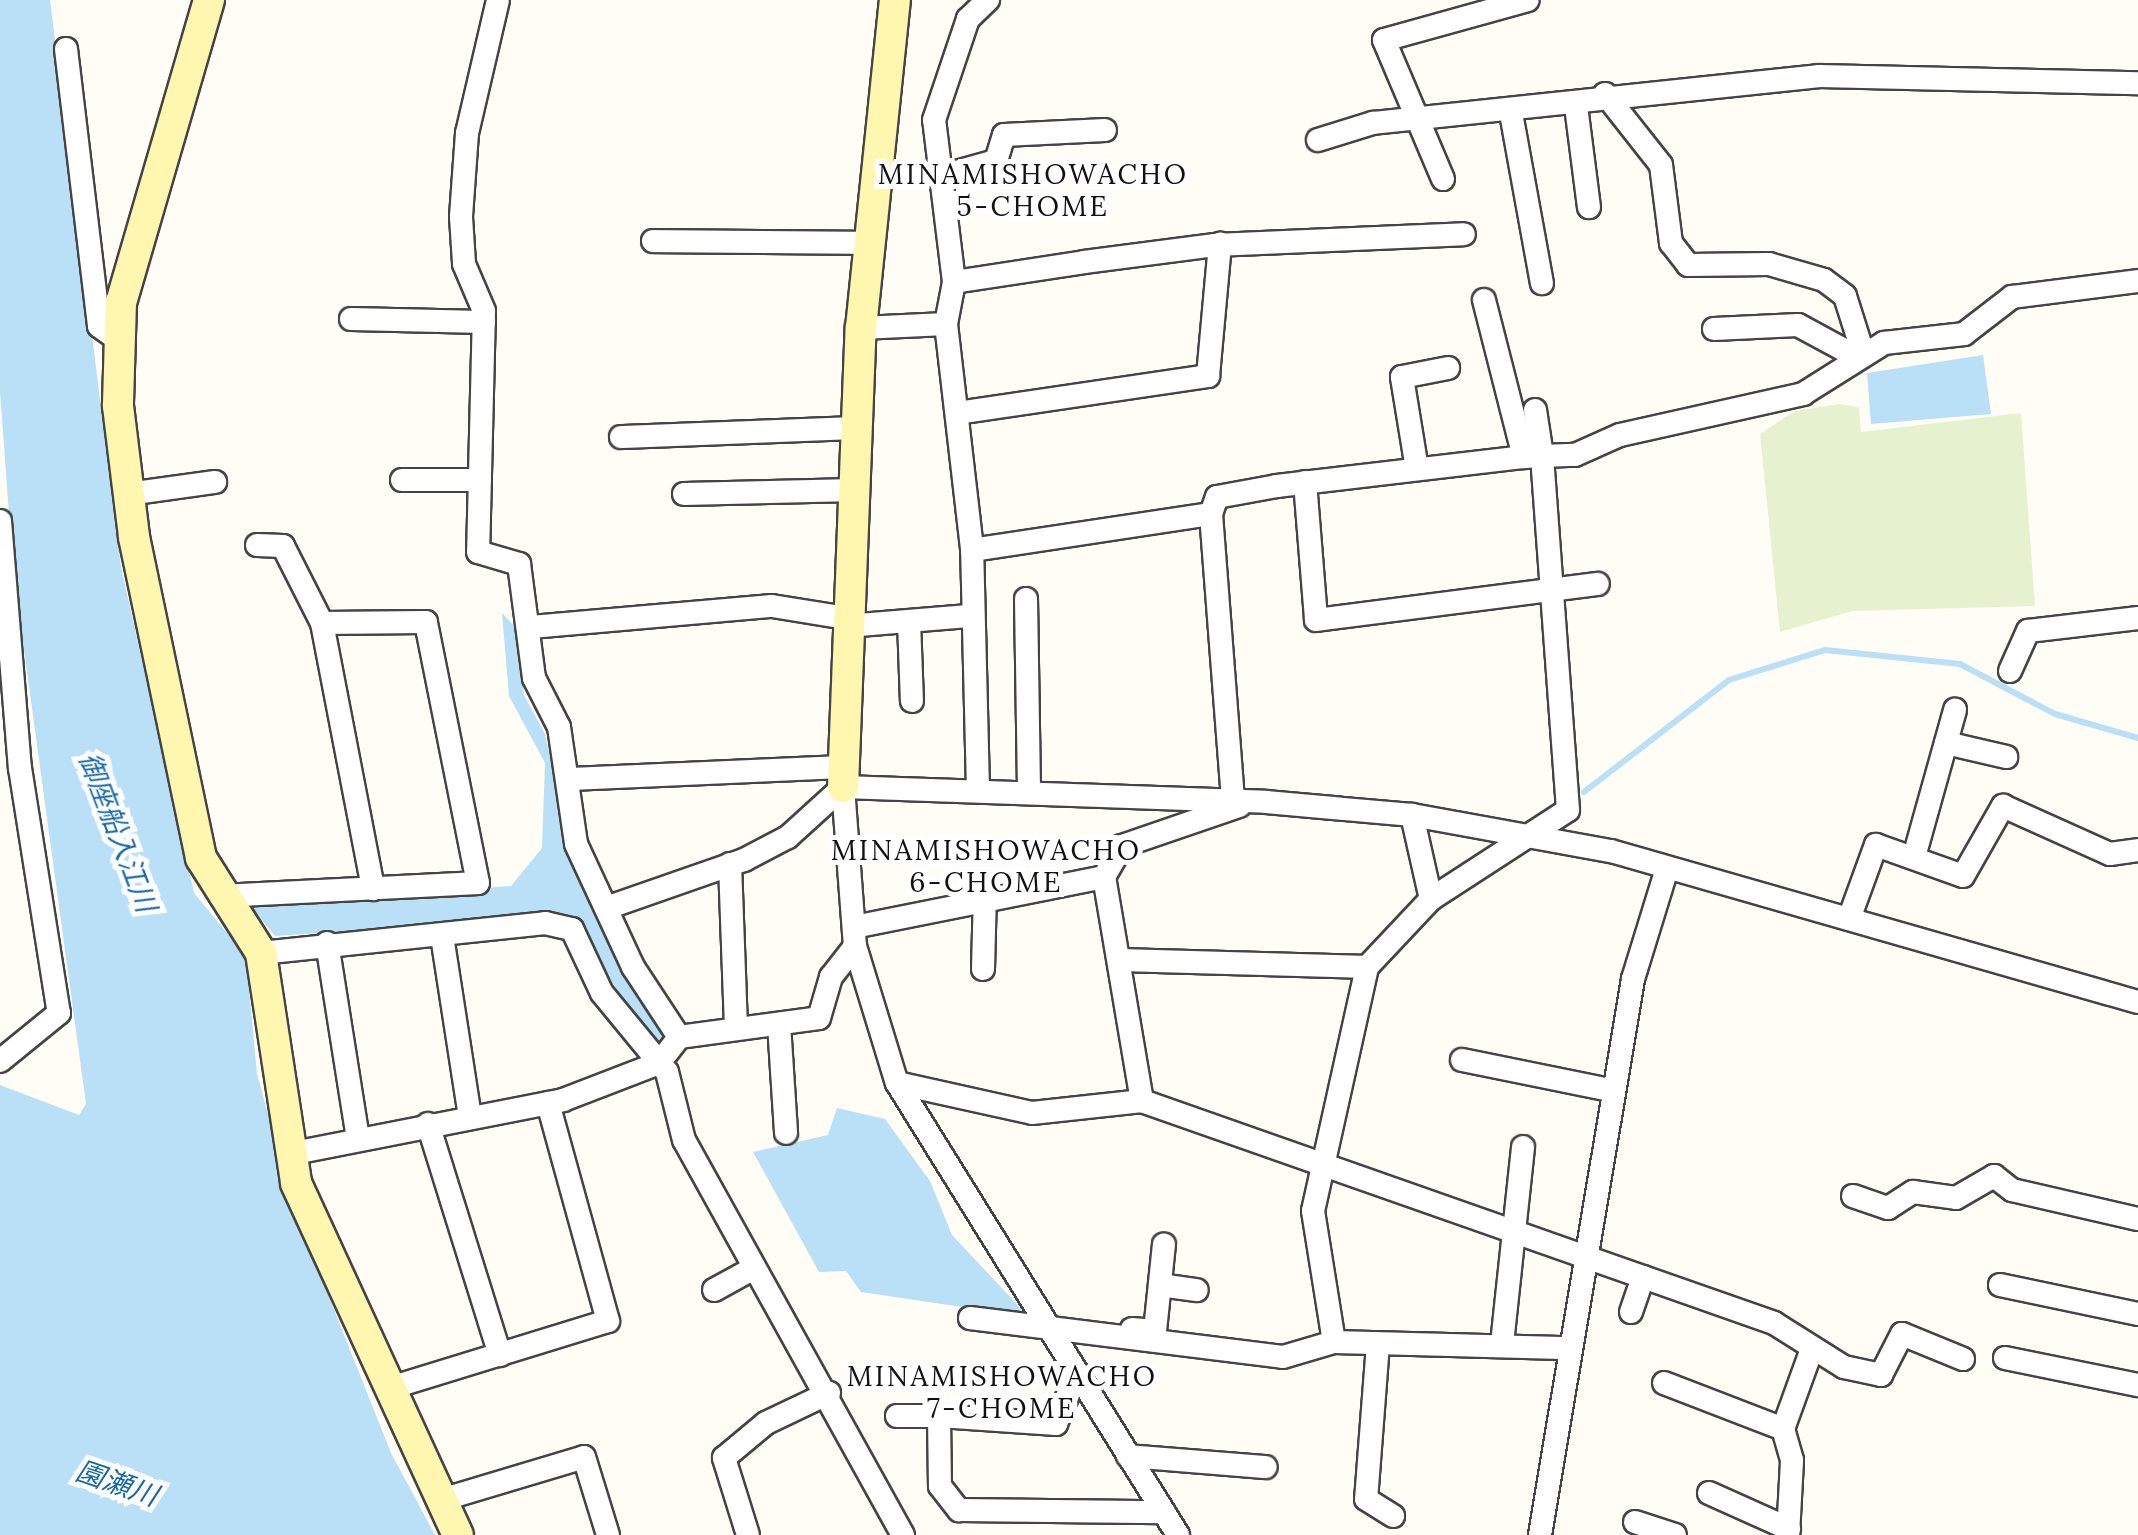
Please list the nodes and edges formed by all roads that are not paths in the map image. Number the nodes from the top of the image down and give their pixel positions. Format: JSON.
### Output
{"nodes":[{"id":1,"x":210,"y":0,"type":"edge"},
{"id":2,"x":498,"y":0,"type":"edge"},
{"id":3,"x":895,"y":0,"type":"edge"},
{"id":4,"x":988,"y":0,"type":"edge"},
{"id":5,"x":1528,"y":0,"type":"edge"},
{"id":6,"x":66,"y":49,"type":"dead end"},
{"id":7,"x":2138,"y":83,"type":"edge"},
{"id":8,"x":1606,"y":96,"type":"junction"},
{"id":9,"x":1576,"y":106,"type":"junction"},
{"id":10,"x":1511,"y":113,"type":"junction"},
{"id":11,"x":1423,"y":124,"type":"junction"},
{"id":12,"x":1105,"y":130,"type":"dead end"},
{"id":13,"x":1318,"y":140,"type":"dead end"},
{"id":14,"x":945,"y":175,"type":"junction"},
{"id":15,"x":1443,"y":179,"type":"dead end"},
{"id":16,"x":1588,"y":207,"type":"dead end"},
{"id":17,"x":1464,"y":234,"type":"dead end"},
{"id":18,"x":653,"y":241,"type":"dead end"},
{"id":19,"x":870,"y":243,"type":"junction"},
{"id":20,"x":1220,"y":244,"type":"junction"},
{"id":21,"x":954,"y":282,"type":"junction"},
{"id":22,"x":2138,"y":282,"type":"edge"},
{"id":23,"x":1542,"y":283,"type":"dead end"},
{"id":24,"x":1484,"y":300,"type":"dead end"},
{"id":25,"x":351,"y":319,"type":"dead end"},
{"id":26,"x":484,"y":322,"type":"junction"},
{"id":27,"x":946,"y":324,"type":"junction"},
{"id":28,"x":861,"y":328,"type":"junction"},
{"id":29,"x":1714,"y":329,"type":"dead end"},
{"id":30,"x":117,"y":339,"type":"junction"},
{"id":31,"x":1861,"y":355,"type":"junction"},
{"id":32,"x":1448,"y":368,"type":"dead end"},
{"id":33,"x":1535,"y":410,"type":"dead end"},
{"id":34,"x":956,"y":412,"type":"junction"},
{"id":35,"x":857,"y":428,"type":"junction"},
{"id":36,"x":621,"y":437,"type":"dead end"},
{"id":37,"x":1533,"y":457,"type":"junction"},
{"id":38,"x":1417,"y":468,"type":"junction"},
{"id":39,"x":402,"y":480,"type":"dead end"},
{"id":40,"x":480,"y":480,"type":"junction"},
{"id":41,"x":215,"y":482,"type":"dead end"},
{"id":42,"x":1305,"y":482,"type":"junction"},
{"id":43,"x":855,"y":490,"type":"junction"},
{"id":44,"x":128,"y":494,"type":"junction"},
{"id":45,"x":684,"y":494,"type":"dead end"},
{"id":46,"x":1211,"y":514,"type":"junction"},
{"id":47,"x":0,"y":520,"type":"edge"},
{"id":48,"x":257,"y":545,"type":"dead end"},
{"id":49,"x":972,"y":550,"type":"junction"},
{"id":50,"x":1598,"y":584,"type":"dead end"},
{"id":51,"x":1546,"y":590,"type":"junction"},
{"id":52,"x":1026,"y":599,"type":"dead end"},
{"id":53,"x":969,"y":616,"type":"junction"},
{"id":54,"x":2138,"y":618,"type":"edge"},
{"id":55,"x":910,"y":621,"type":"junction"},
{"id":56,"x":847,"y":622,"type":"junction"},
{"id":57,"x":322,"y":624,"type":"junction"},
{"id":58,"x":531,"y":626,"type":"junction"},
{"id":59,"x":2010,"y":671,"type":"dead end"},
{"id":60,"x":912,"y":701,"type":"dead end"},
{"id":61,"x":1955,"y":710,"type":"dead end"},
{"id":62,"x":1946,"y":742,"type":"junction"},
{"id":63,"x":2006,"y":756,"type":"dead end"},
{"id":64,"x":843,"y":777,"type":"junction"},
{"id":65,"x":570,"y":780,"type":"junction"},
{"id":66,"x":978,"y":790,"type":"junction"},
{"id":67,"x":1029,"y":792,"type":"junction"},
{"id":68,"x":1242,"y":802,"type":"junction"},
{"id":69,"x":1412,"y":815,"type":"junction"},
{"id":70,"x":1530,"y":833,"type":"junction"},
{"id":71,"x":2138,"y":850,"type":"edge"},
{"id":72,"x":1914,"y":856,"type":"junction"},
{"id":73,"x":730,"y":864,"type":"junction"},
{"id":74,"x":1666,"y":872,"type":"junction"},
{"id":75,"x":1104,"y":877,"type":"junction"},
{"id":76,"x":373,"y":889,"type":"junction"},
{"id":77,"x":985,"y":895,"type":"junction"},
{"id":78,"x":1431,"y":898,"type":"junction"},
{"id":79,"x":224,"y":901,"type":"junction"},
{"id":80,"x":612,"y":906,"type":"junction"},
{"id":81,"x":1848,"y":919,"type":"junction"},
{"id":82,"x":442,"y":936,"type":"junction"},
{"id":83,"x":854,"y":937,"type":"junction"},
{"id":84,"x":327,"y":943,"type":"junction"},
{"id":85,"x":260,"y":949,"type":"junction"},
{"id":86,"x":1122,"y":960,"type":"junction"},
{"id":87,"x":1367,"y":967,"type":"junction"},
{"id":88,"x":983,"y":969,"type":"dead end"},
{"id":89,"x":2138,"y":1002,"type":"edge"},
{"id":90,"x":779,"y":1024,"type":"junction"},
{"id":91,"x":736,"y":1029,"type":"junction"},
{"id":92,"x":679,"y":1037,"type":"junction"},
{"id":93,"x":1462,"y":1060,"type":"dead end"},
{"id":94,"x":0,"y":1061,"type":"edge"},
{"id":95,"x":659,"y":1063,"type":"junction"},
{"id":96,"x":897,"y":1083,"type":"junction"},
{"id":97,"x":1614,"y":1092,"type":"junction"},
{"id":98,"x":1142,"y":1101,"type":"junction"},
{"id":99,"x":548,"y":1103,"type":"junction"},
{"id":100,"x":470,"y":1116,"type":"junction"},
{"id":101,"x":428,"y":1124,"type":"junction"},
{"id":102,"x":786,"y":1133,"type":"dead end"},
{"id":103,"x":358,"y":1138,"type":"junction"},
{"id":104,"x":1523,"y":1147,"type":"dead end"},
{"id":105,"x":289,"y":1154,"type":"junction"},
{"id":106,"x":1317,"y":1168,"type":"junction"},
{"id":107,"x":1853,"y":1196,"type":"dead end"},
{"id":108,"x":2138,"y":1219,"type":"edge"},
{"id":109,"x":1514,"y":1236,"type":"junction"},
{"id":110,"x":1164,"y":1244,"type":"dead end"},
{"id":111,"x":1586,"y":1260,"type":"junction"},
{"id":112,"x":754,"y":1268,"type":"junction"},
{"id":113,"x":1642,"y":1277,"type":"junction"},
{"id":114,"x":1160,"y":1284,"type":"junction"},
{"id":115,"x":2000,"y":1285,"type":"dead end"},
{"id":116,"x":714,"y":1290,"type":"dead end"},
{"id":117,"x":1198,"y":1290,"type":"dead end"},
{"id":118,"x":1631,"y":1312,"type":"dead end"},
{"id":119,"x":2138,"y":1314,"type":"edge"},
{"id":120,"x":970,"y":1318,"type":"dead end"},
{"id":121,"x":1046,"y":1326,"type":"junction"},
{"id":122,"x":1334,"y":1342,"type":"junction"},
{"id":123,"x":1378,"y":1344,"type":"junction"},
{"id":124,"x":1502,"y":1344,"type":"junction"},
{"id":125,"x":1571,"y":1348,"type":"junction"},
{"id":126,"x":1812,"y":1349,"type":"junction"},
{"id":127,"x":500,"y":1354,"type":"junction"},
{"id":128,"x":2005,"y":1358,"type":"dead end"},
{"id":129,"x":1963,"y":1359,"type":"dead end"},
{"id":130,"x":1076,"y":1375,"type":"junction"},
{"id":131,"x":1664,"y":1383,"type":"dead end"},
{"id":132,"x":2138,"y":1385,"type":"edge"},
{"id":133,"x":390,"y":1388,"type":"junction"},
{"id":134,"x":829,"y":1393,"type":"junction"},
{"id":135,"x":897,"y":1416,"type":"dead end"},
{"id":136,"x":940,"y":1416,"type":"junction"},
{"id":137,"x":1784,"y":1429,"type":"junction"},
{"id":138,"x":1128,"y":1456,"type":"junction"},
{"id":139,"x":1266,"y":1467,"type":"dead end"},
{"id":140,"x":1709,"y":1493,"type":"dead end"},
{"id":141,"x":441,"y":1500,"type":"junction"},
{"id":142,"x":1164,"y":1512,"type":"junction"},
{"id":143,"x":1394,"y":1516,"type":"dead end"},
{"id":144,"x":1634,"y":1522,"type":"dead end"},
{"id":145,"x":1018,"y":1523,"type":"edge"},
{"id":146,"x":1130,"y":1524,"type":"edge"},
{"id":147,"x":1788,"y":1532,"type":"edge"},
{"id":148,"x":458,"y":1535,"type":"edge"},
{"id":149,"x":608,"y":1535,"type":"edge"},
{"id":150,"x":748,"y":1535,"type":"edge"},
{"id":151,"x":903,"y":1535,"type":"edge"},
{"id":152,"x":1178,"y":1535,"type":"edge"},
{"id":153,"x":1540,"y":1535,"type":"edge"},
{"id":154,"x":1675,"y":1535,"type":"edge"}],
"edges":[{"from":1,"to":30,"type":"street"},
{"from":2,"to":26,"type":"street"},
{"from":3,"to":19,"type":"street"},
{"from":4,"to":14,"type":"street"},
{"from":5,"to":11,"type":"street"},
{"from":6,"to":30,"type":"street"},
{"from":7,"to":8,"type":"street"},
{"from":8,"to":9,"type":"street"},
{"from":8,"to":31,"type":"street"},
{"from":9,"to":10,"type":"street"},
{"from":9,"to":16,"type":"street"},
{"from":10,"to":11,"type":"street"},
{"from":10,"to":23,"type":"street"},
{"from":11,"to":13,"type":"street"},
{"from":11,"to":15,"type":"street"},
{"from":12,"to":14,"type":"street"},
{"from":14,"to":21,"type":"street"},
{"from":17,"to":20,"type":"street"},
{"from":18,"to":19,"type":"street"},
{"from":19,"to":28,"type":"street"},
{"from":20,"to":21,"type":"street"},
{"from":20,"to":34,"type":"street"},
{"from":21,"to":27,"type":"street"},
{"from":22,"to":31,"type":"street"},
{"from":24,"to":37,"type":"street"},
{"from":25,"to":26,"type":"street"},
{"from":26,"to":40,"type":"street"},
{"from":27,"to":28,"type":"street"},
{"from":27,"to":34,"type":"street"},
{"from":28,"to":35,"type":"street"},
{"from":29,"to":31,"type":"street"},
{"from":30,"to":44,"type":"street"},
{"from":31,"to":37,"type":"street"},
{"from":32,"to":38,"type":"street"},
{"from":33,"to":37,"type":"street"},
{"from":34,"to":49,"type":"street"},
{"from":35,"to":36,"type":"street"},
{"from":35,"to":43,"type":"street"},
{"from":37,"to":38,"type":"street"},
{"from":37,"to":51,"type":"street"},
{"from":38,"to":42,"type":"street"},
{"from":39,"to":40,"type":"street"},
{"from":40,"to":58,"type":"street"},
{"from":41,"to":44,"type":"street"},
{"from":42,"to":46,"type":"street"},
{"from":42,"to":51,"type":"street"},
{"from":43,"to":45,"type":"street"},
{"from":43,"to":56,"type":"street"},
{"from":44,"to":79,"type":"street"},
{"from":46,"to":49,"type":"street"},
{"from":46,"to":68,"type":"street"},
{"from":47,"to":94,"type":"street"},
{"from":48,"to":57,"type":"street"},
{"from":49,"to":53,"type":"street"},
{"from":50,"to":51,"type":"street"},
{"from":51,"to":70,"type":"street"},
{"from":52,"to":67,"type":"street"},
{"from":53,"to":55,"type":"street"},
{"from":53,"to":66,"type":"street"},
{"from":54,"to":59,"type":"street"},
{"from":55,"to":56,"type":"street"},
{"from":55,"to":60,"type":"street"},
{"from":56,"to":58,"type":"street"},
{"from":56,"to":64,"type":"street"},
{"from":57,"to":76,"type":"street"},
{"from":57,"to":76,"type":"street"},
{"from":58,"to":65,"type":"street"},
{"from":61,"to":62,"type":"street"},
{"from":62,"to":63,"type":"street"},
{"from":62,"to":72,"type":"street"},
{"from":64,"to":65,"type":"street"},
{"from":64,"to":66,"type":"street"},
{"from":64,"to":73,"type":"street"},
{"from":64,"to":83,"type":"street"},
{"from":65,"to":80,"type":"street"},
{"from":66,"to":67,"type":"street"},
{"from":67,"to":68,"type":"street"},
{"from":68,"to":69,"type":"street"},
{"from":68,"to":75,"type":"street"},
{"from":69,"to":70,"type":"street"},
{"from":69,"to":78,"type":"street"},
{"from":70,"to":74,"type":"street"},
{"from":70,"to":78,"type":"street"},
{"from":71,"to":72,"type":"street"},
{"from":72,"to":81,"type":"street"},
{"from":73,"to":80,"type":"street"},
{"from":73,"to":91,"type":"street"},
{"from":74,"to":81,"type":"street"},
{"from":74,"to":97,"type":"street"},
{"from":75,"to":77,"type":"street"},
{"from":75,"to":86,"type":"street"},
{"from":76,"to":79,"type":"street"},
{"from":77,"to":83,"type":"street"},
{"from":77,"to":88,"type":"street"},
{"from":78,"to":87,"type":"street"},
{"from":79,"to":85,"type":"street"},
{"from":80,"to":92,"type":"street"},
{"from":81,"to":89,"type":"street"},
{"from":82,"to":84,"type":"street"},
{"from":82,"to":95,"type":"street"},
{"from":82,"to":100,"type":"street"},
{"from":83,"to":90,"type":"street"},
{"from":83,"to":96,"type":"street"},
{"from":84,"to":85,"type":"street"},
{"from":84,"to":103,"type":"street"},
{"from":85,"to":105,"type":"street"},
{"from":86,"to":87,"type":"street"},
{"from":86,"to":98,"type":"street"},
{"from":87,"to":106,"type":"street"},
{"from":90,"to":91,"type":"street"},
{"from":90,"to":102,"type":"street"},
{"from":91,"to":92,"type":"street"},
{"from":92,"to":95,"type":"street"},
{"from":93,"to":97,"type":"street"},
{"from":95,"to":99,"type":"street"},
{"from":95,"to":112,"type":"street"},
{"from":96,"to":98,"type":"street"},
{"from":96,"to":121,"type":"street"},
{"from":97,"to":111,"type":"street"},
{"from":98,"to":106,"type":"street"},
{"from":99,"to":100,"type":"street"},
{"from":99,"to":127,"type":"street"},
{"from":100,"to":101,"type":"street"},
{"from":101,"to":103,"type":"street"},
{"from":101,"to":127,"type":"street"},
{"from":103,"to":105,"type":"street"},
{"from":104,"to":109,"type":"street"},
{"from":105,"to":133,"type":"street"},
{"from":106,"to":109,"type":"street"},
{"from":106,"to":122,"type":"street"},
{"from":107,"to":108,"type":"street"},
{"from":109,"to":111,"type":"street"},
{"from":109,"to":124,"type":"street"},
{"from":110,"to":114,"type":"street"},
{"from":111,"to":113,"type":"street"},
{"from":111,"to":125,"type":"street"},
{"from":112,"to":116,"type":"street"},
{"from":112,"to":134,"type":"street"},
{"from":113,"to":118,"type":"street"},
{"from":113,"to":126,"type":"street"},
{"from":114,"to":117,"type":"street"},
{"from":114,"to":121,"type":"street"},
{"from":115,"to":119,"type":"street"},
{"from":120,"to":121,"type":"street"},
{"from":121,"to":122,"type":"street"},
{"from":121,"to":130,"type":"street"},
{"from":122,"to":123,"type":"street"},
{"from":123,"to":124,"type":"street"},
{"from":123,"to":143,"type":"street"},
{"from":124,"to":125,"type":"street"},
{"from":125,"to":153,"type":"street"},
{"from":126,"to":129,"type":"street"},
{"from":126,"to":137,"type":"street"},
{"from":127,"to":133,"type":"street"},
{"from":128,"to":132,"type":"street"},
{"from":130,"to":136,"type":"street"},
{"from":130,"to":138,"type":"street"},
{"from":131,"to":137,"type":"street"},
{"from":133,"to":141,"type":"street"},
{"from":134,"to":150,"type":"street"},
{"from":134,"to":151,"type":"street"},
{"from":135,"to":136,"type":"street"},
{"from":136,"to":145,"type":"street"},
{"from":137,"to":147,"type":"street"},
{"from":138,"to":139,"type":"street"},
{"from":138,"to":142,"type":"street"},
{"from":140,"to":147,"type":"street"},
{"from":141,"to":148,"type":"street"},
{"from":141,"to":149,"type":"street"},
{"from":142,"to":146,"type":"street"},
{"from":142,"to":152,"type":"street"},
{"from":144,"to":154,"type":"street"},
{"from":145,"to":146,"type":"street"}]}
